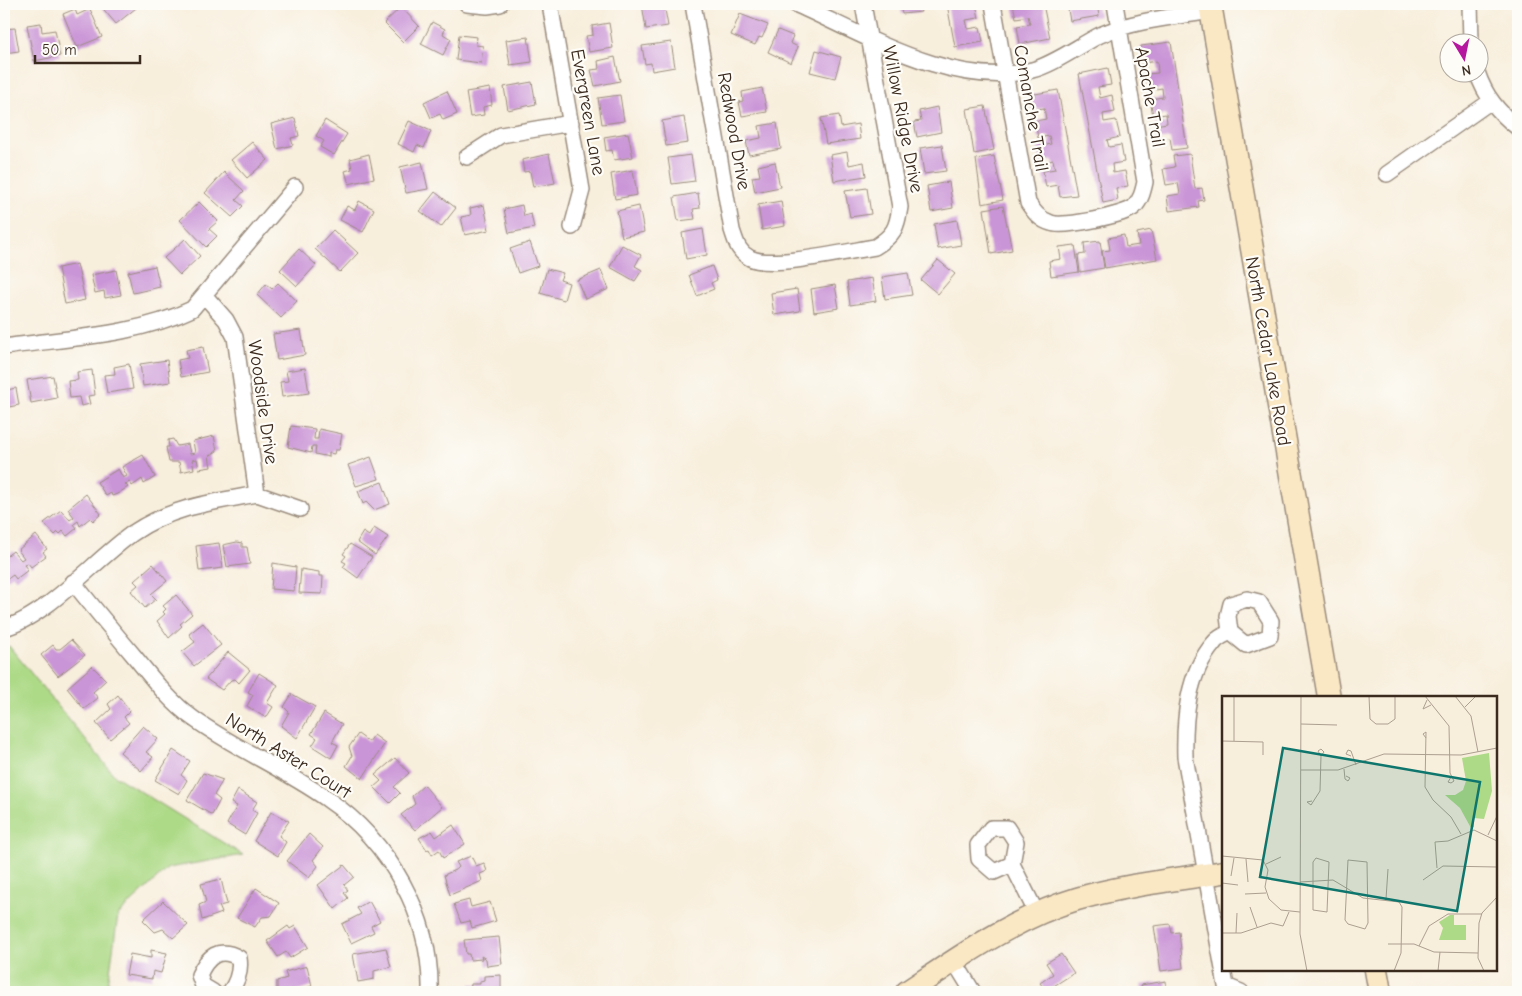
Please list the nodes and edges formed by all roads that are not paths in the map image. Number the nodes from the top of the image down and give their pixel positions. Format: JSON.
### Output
{"nodes":[{"id":1,"x":467,"y":4,"type":"edge"},
{"id":2,"x":500,"y":4,"type":"edge"},
{"id":3,"x":550,"y":4,"type":"edge"},
{"id":4,"x":693,"y":4,"type":"edge"},
{"id":5,"x":795,"y":4,"type":"edge"},
{"id":6,"x":863,"y":4,"type":"edge"},
{"id":7,"x":994,"y":4,"type":"edge"},
{"id":8,"x":1115,"y":4,"type":"edge"},
{"id":9,"x":1470,"y":4,"type":"edge"},
{"id":10,"x":1211,"y":7,"type":"edge"},
{"id":11,"x":1119,"y":29,"type":"junction"},
{"id":12,"x":1471,"y":32,"type":"edge"},
{"id":13,"x":868,"y":37,"type":"junction"},
{"id":14,"x":1006,"y":73,"type":"junction"},
{"id":15,"x":1480,"y":82,"type":"edge"},
{"id":16,"x":1491,"y":101,"type":"junction"},
{"id":17,"x":571,"y":123,"type":"junction"},
{"id":18,"x":1518,"y":128,"type":"edge"},
{"id":19,"x":467,"y":157,"type":"dead end"},
{"id":20,"x":1387,"y":174,"type":"dead end"},
{"id":21,"x":295,"y":187,"type":"dead end"},
{"id":22,"x":1038,"y":216,"type":"joint"},
{"id":23,"x":572,"y":227,"type":"dead end"},
{"id":24,"x":887,"y":239,"type":"joint"},
{"id":25,"x":205,"y":296,"type":"junction"},
{"id":26,"x":4,"y":347,"type":"edge"},
{"id":27,"x":257,"y":494,"type":"junction"},
{"id":28,"x":300,"y":509,"type":"dead end"},
{"id":29,"x":74,"y":582,"type":"junction"},
{"id":30,"x":4,"y":628,"type":"edge"},
{"id":31,"x":1230,"y":632,"type":"dead end"},
{"id":32,"x":1329,"y":696,"type":"edge"},
{"id":33,"x":1012,"y":864,"type":"dead end"},
{"id":34,"x":1214,"y":873,"type":"edge"},
{"id":35,"x":1037,"y":914,"type":"junction"},
{"id":36,"x":954,"y":961,"type":"junction"},
{"id":37,"x":1376,"y":971,"type":"edge"},
{"id":38,"x":1223,"y":989,"type":"edge"},
{"id":39,"x":213,"y":992,"type":"edge"},
{"id":40,"x":230,"y":992,"type":"edge"},
{"id":41,"x":430,"y":992,"type":"edge"},
{"id":42,"x":907,"y":992,"type":"edge"},
{"id":43,"x":973,"y":992,"type":"edge"},
{"id":44,"x":1241,"y":992,"type":"edge"},
{"id":45,"x":1380,"y":992,"type":"edge"}],
"edges":[{"from":1,"to":2,"type":"street"},
{"from":3,"to":17,"type":"street","name":"Evergreen Lane"},
{"from":4,"to":24,"type":"street","name":"Redwood Drive"},
{"from":5,"to":13,"type":"street"},
{"from":6,"to":13,"type":"street","name":"Willow Ridge Drive"},
{"from":7,"to":14,"type":"street","name":"Comanche Trail"},
{"from":8,"to":11,"type":"street","name":"Apache Trail"},
{"from":9,"to":12,"type":"street"},
{"from":10,"to":11,"type":"street"},
{"from":10,"to":32,"type":"main road","name":"North Cedar Lake Road"},
{"from":11,"to":14,"type":"street"},
{"from":11,"to":22,"type":"street","name":"Apache Trail"},
{"from":13,"to":14,"type":"street"},
{"from":13,"to":24,"type":"street","name":"Willow Ridge Drive"},
{"from":14,"to":22,"type":"street","name":"Comanche Trail"},
{"from":15,"to":16,"type":"street"},
{"from":16,"to":18,"type":"street"},
{"from":16,"to":20,"type":"street"},
{"from":17,"to":19,"type":"street"},
{"from":17,"to":23,"type":"street","name":"Evergreen Lane"},
{"from":21,"to":25,"type":"street"},
{"from":25,"to":26,"type":"street"},
{"from":25,"to":27,"type":"street","name":"Woodside Drive"},
{"from":27,"to":28,"type":"street"},
{"from":27,"to":29,"type":"street"},
{"from":29,"to":30,"type":"street"},
{"from":29,"to":41,"type":"street","name":"North Aster Court"},
{"from":31,"to":34,"type":"street"},
{"from":33,"to":35,"type":"street"},
{"from":34,"to":35,"type":"main road"},
{"from":34,"to":38,"type":"street"},
{"from":35,"to":36,"type":"main road"},
{"from":36,"to":42,"type":"main road"},
{"from":36,"to":43,"type":"street"},
{"from":37,"to":45,"type":"main road"},
{"from":38,"to":44,"type":"street"},
{"from":39,"to":40,"type":"street"}]}
